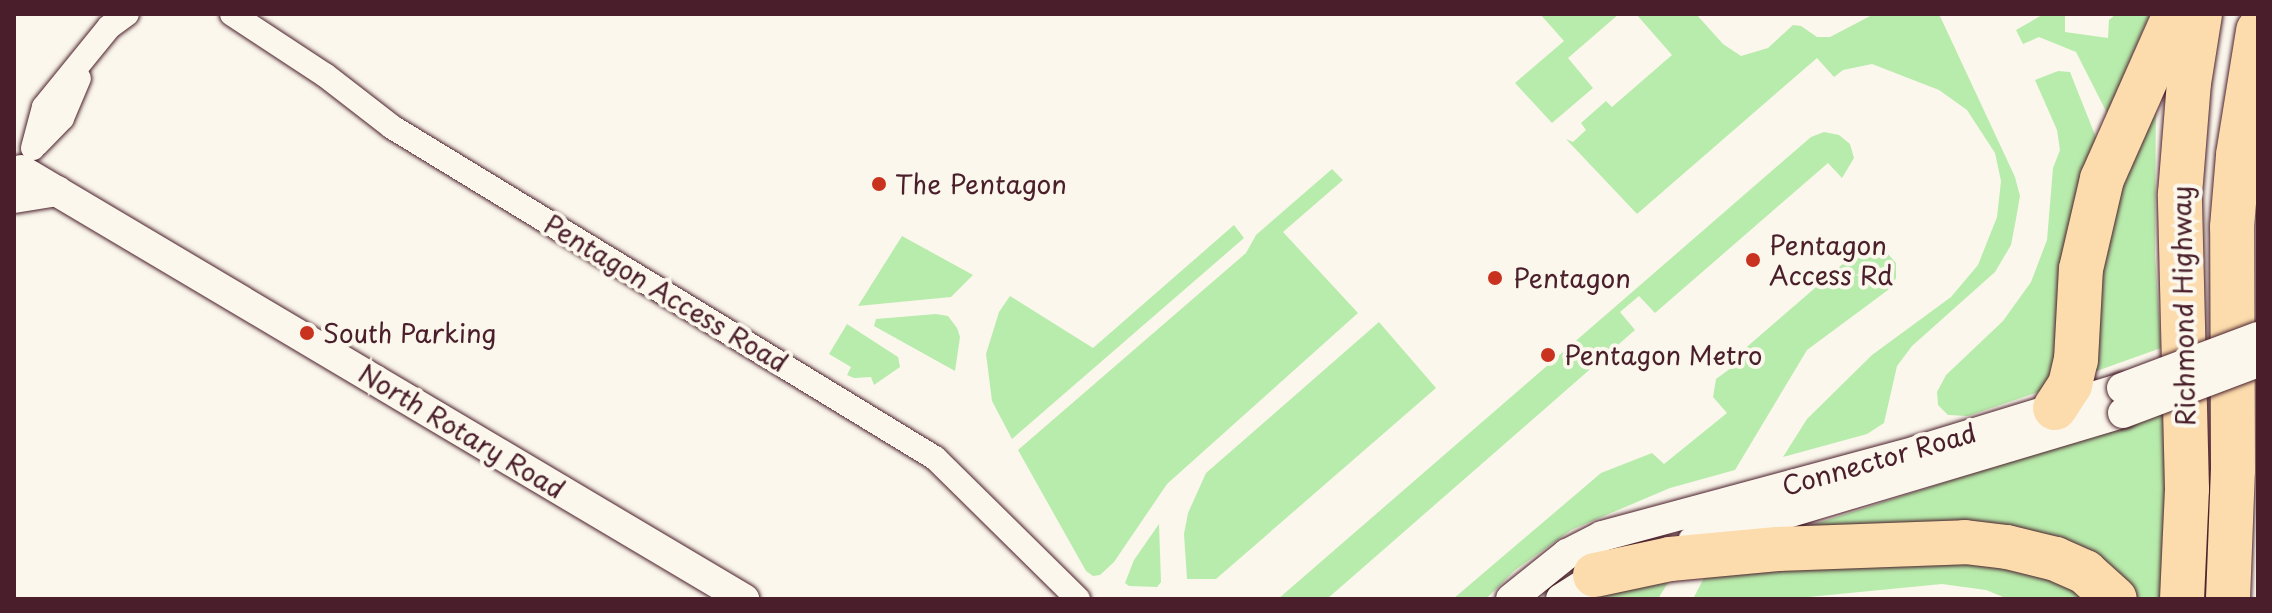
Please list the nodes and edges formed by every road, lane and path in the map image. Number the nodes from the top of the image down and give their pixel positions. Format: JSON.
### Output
{"nodes":[{"id":1,"x":127,"y":14,"type":"edge"},
{"id":2,"x":232,"y":14,"type":"edge"},
{"id":3,"x":2175,"y":14,"type":"edge"},
{"id":4,"x":2200,"y":14,"type":"edge"},
{"id":5,"x":2258,"y":31,"type":"edge"},
{"id":6,"x":19,"y":174,"type":"edge"},
{"id":7,"x":2231,"y":301,"type":"junction"},
{"id":8,"x":2258,"y":337,"type":"edge"},
{"id":9,"x":2258,"y":362,"type":"edge"},
{"id":10,"x":2122,"y":400,"type":"junction"},
{"id":11,"x":2055,"y":408,"type":"junction"},
{"id":12,"x":1638,"y":548,"type":"junction"},
{"id":13,"x":1578,"y":587,"type":"edge"},
{"id":14,"x":2258,"y":593,"type":"edge"},
{"id":15,"x":744,"y":599,"type":"edge"},
{"id":16,"x":1078,"y":599,"type":"edge"},
{"id":17,"x":1511,"y":599,"type":"edge"},
{"id":18,"x":2115,"y":599,"type":"edge"},
{"id":19,"x":2182,"y":599,"type":"edge"},
{"id":20,"x":2228,"y":599,"type":"edge"}],
"edges":[{"from":1,"to":6,"type":"street"},
{"from":2,"to":16,"type":"street","name":"Pentagon Access Road"},
{"from":3,"to":11,"type":"highway"},
{"from":4,"to":19,"type":"highway","name":"Richmond Highway"},
{"from":5,"to":7,"type":"highway","name":"Richmond Highway"},
{"from":6,"to":15,"type":"street","name":"North Rotary Road"},
{"from":7,"to":14,"type":"highway"},
{"from":7,"to":20,"type":"highway","name":"Richmond Highway"},
{"from":8,"to":10,"type":"street","name":"Connector Road","bridge":true},
{"from":9,"to":10,"type":"street","name":"Connector Road","bridge":true},
{"from":10,"to":11,"type":"street","name":"Connector Road"},
{"from":10,"to":12,"type":"street","name":"Connector Road"},
{"from":11,"to":12,"type":"street","name":"Connector Road"},
{"from":12,"to":13,"type":"highway"},
{"from":12,"to":17,"type":"street","name":"Connector Road"},
{"from":12,"to":18,"type":"highway"}]}
